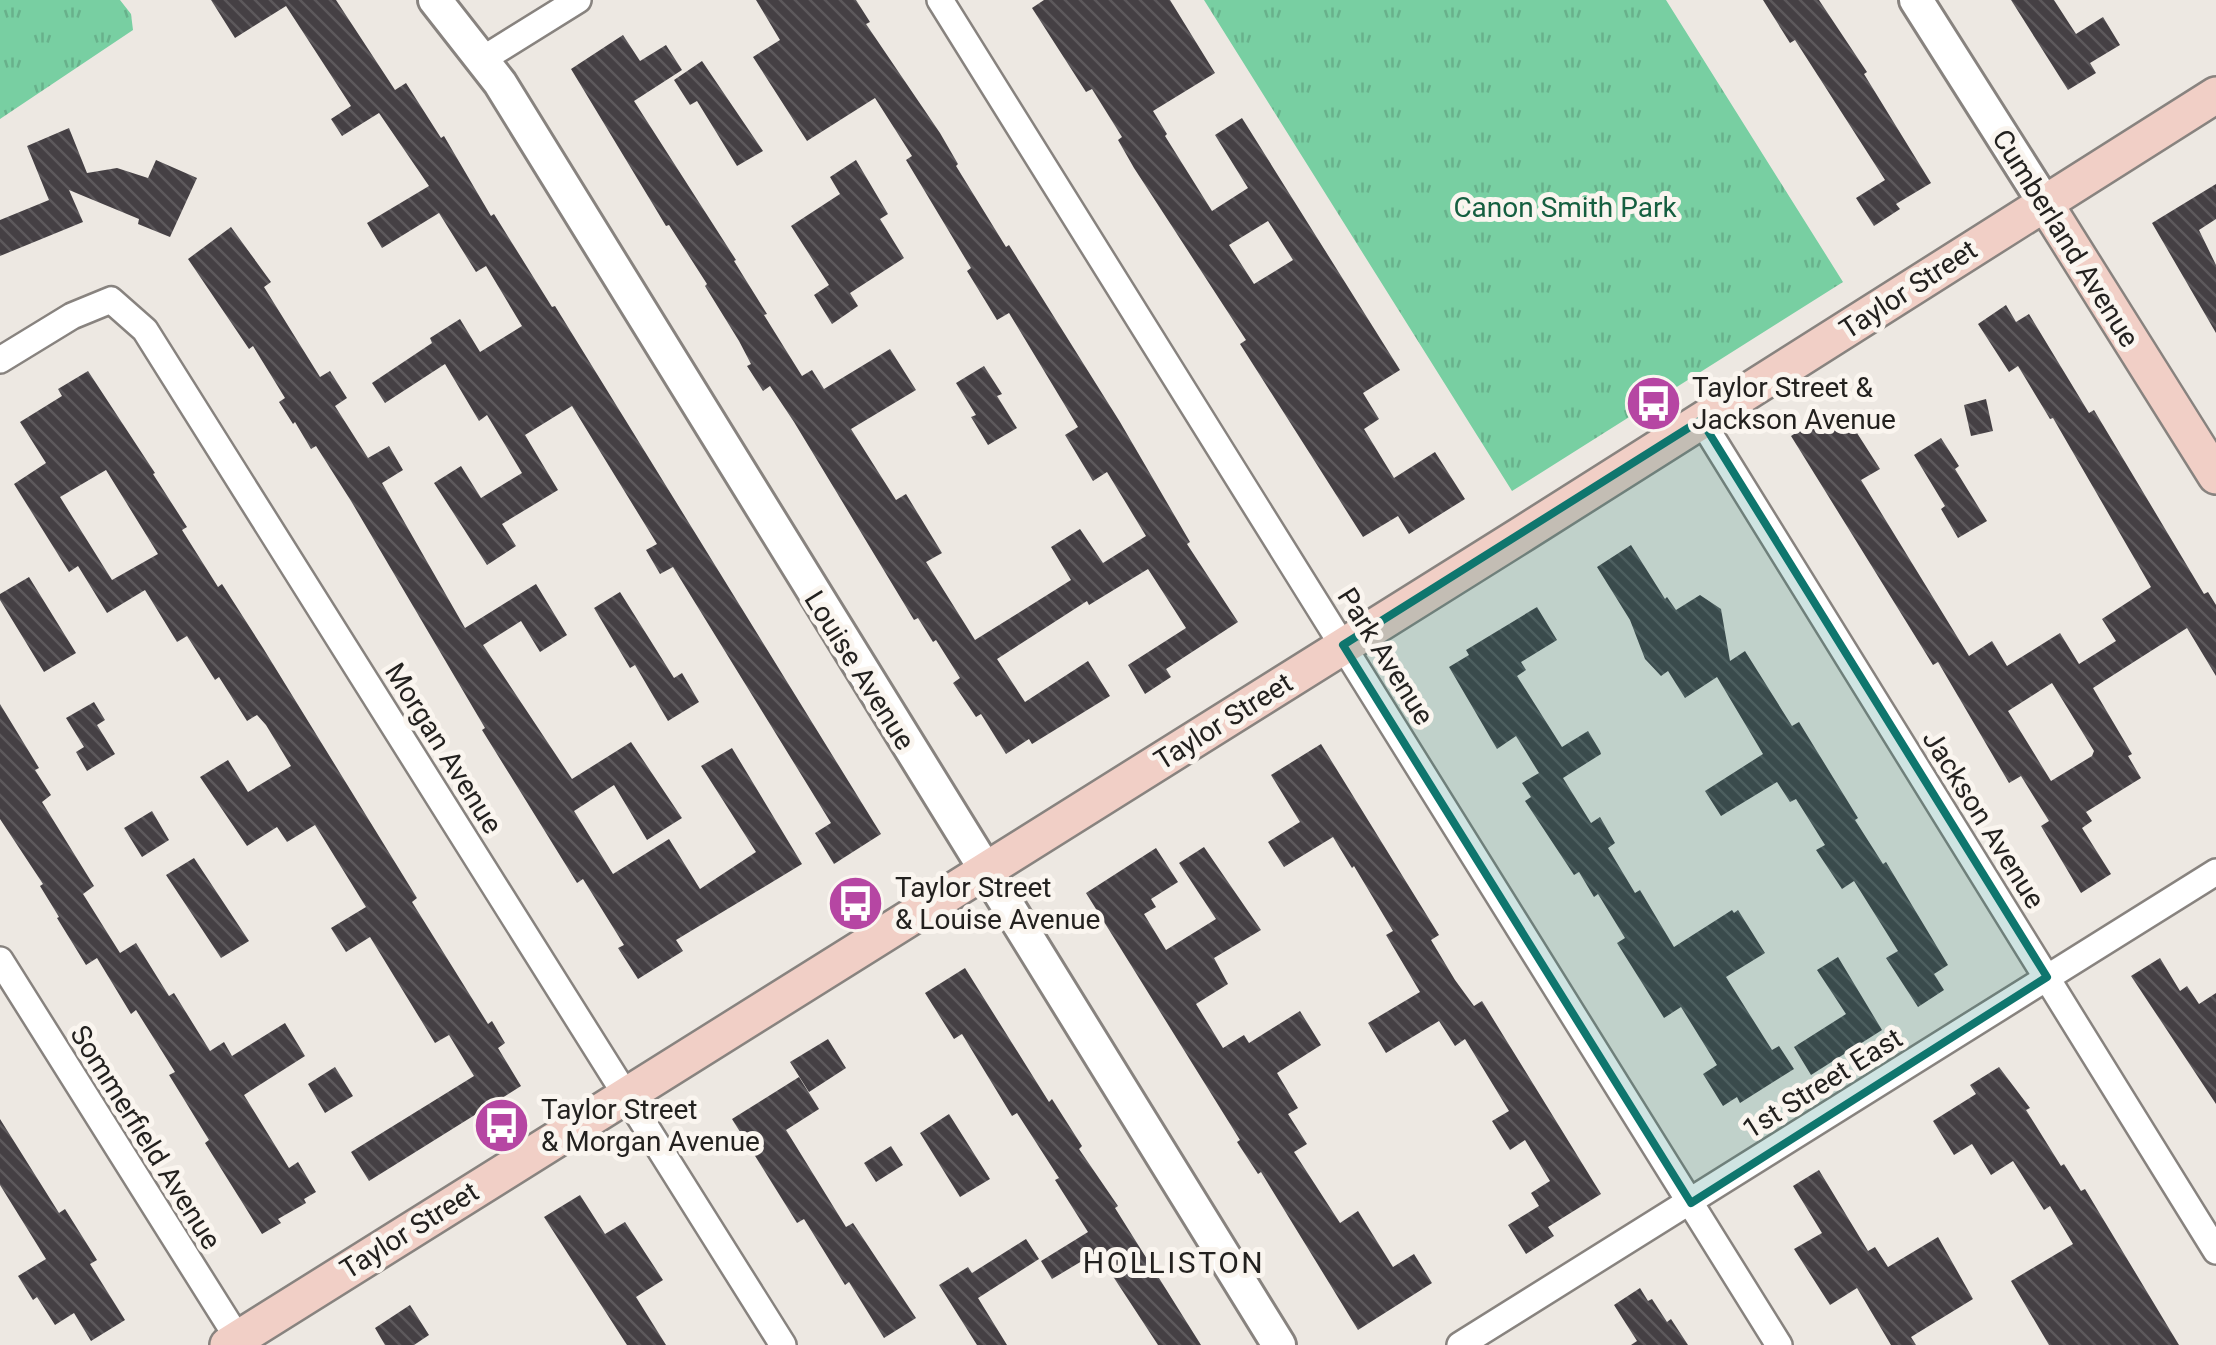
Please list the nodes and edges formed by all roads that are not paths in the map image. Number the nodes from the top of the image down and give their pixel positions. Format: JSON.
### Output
{"nodes":[{"id":1,"x":435,"y":0,"type":"edge"},
{"id":2,"x":578,"y":0,"type":"edge"},
{"id":3,"x":940,"y":0,"type":"edge"},
{"id":4,"x":1916,"y":0,"type":"edge"},
{"id":5,"x":483,"y":59,"type":"junction"},
{"id":6,"x":2216,"y":95,"type":"edge"},
{"id":7,"x":2044,"y":202,"type":"junction"},
{"id":8,"x":0,"y":360,"type":"edge"},
{"id":9,"x":1701,"y":420,"type":"junction"},
{"id":10,"x":2216,"y":476,"type":"edge"},
{"id":11,"x":1344,"y":645,"type":"junction"},
{"id":12,"x":984,"y":871,"type":"junction"},
{"id":13,"x":2216,"y":872,"type":"edge"},
{"id":14,"x":0,"y":960,"type":"edge"},
{"id":15,"x":2047,"y":977,"type":"junction"},
{"id":16,"x":626,"y":1094,"type":"junction"},
{"id":17,"x":1690,"y":1203,"type":"junction"},
{"id":18,"x":2216,"y":1251,"type":"edge"},
{"id":19,"x":236,"y":1343,"type":"edge"},
{"id":20,"x":783,"y":1345,"type":"edge"},
{"id":21,"x":1279,"y":1345,"type":"edge"},
{"id":22,"x":1460,"y":1345,"type":"edge"},
{"id":23,"x":1779,"y":1345,"type":"edge"}],
"edges":[{"from":1,"to":5,"type":"street","name":"Louise Avenue"},
{"from":2,"to":5,"type":"street"},
{"from":3,"to":11,"type":"street","name":"Park Avenue"},
{"from":4,"to":7,"type":"street","name":"Cumberland Avenue"},
{"from":5,"to":12,"type":"street","name":"Louise Avenue"},
{"from":6,"to":7,"type":"main road","name":"Taylor Street"},
{"from":7,"to":9,"type":"main road","name":"Taylor Street"},
{"from":7,"to":10,"type":"main road","name":"Cumberland Avenue"},
{"from":8,"to":16,"type":"street","name":"Morgan Avenue"},
{"from":9,"to":11,"type":"main road","name":"Taylor Street"},
{"from":9,"to":15,"type":"street","name":"Jackson Avenue"},
{"from":11,"to":12,"type":"main road","name":"Taylor Street"},
{"from":11,"to":17,"type":"street","name":"Park Avenue"},
{"from":12,"to":16,"type":"main road","name":"Taylor Street"},
{"from":12,"to":21,"type":"street","name":"Louise Avenue"},
{"from":13,"to":15,"type":"street","name":"1st Street East"},
{"from":14,"to":19,"type":"street","name":"Sommerfield Avenue"},
{"from":15,"to":17,"type":"street","name":"1st Street East"},
{"from":15,"to":18,"type":"street","name":"Jackson Avenue"},
{"from":16,"to":19,"type":"main road","name":"Taylor Street"},
{"from":16,"to":20,"type":"street","name":"Morgan Avenue"},
{"from":17,"to":22,"type":"street","name":"1st Street East"},
{"from":17,"to":23,"type":"street","name":"Park Avenue"}]}
